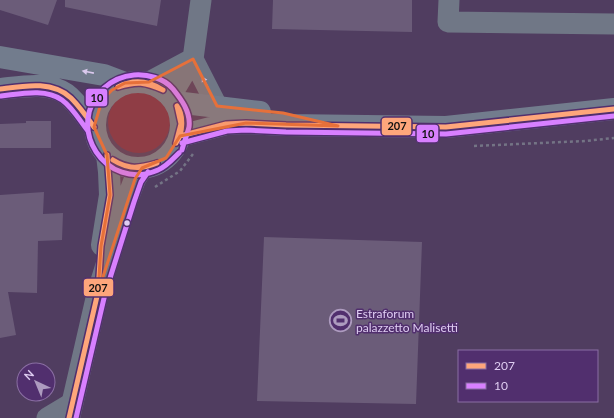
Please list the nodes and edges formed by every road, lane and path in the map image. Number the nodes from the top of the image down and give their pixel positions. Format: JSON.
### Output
{"nodes":[{"id":1,"x":201,"y":0,"type":"edge"},
{"id":2,"x":449,"y":0,"type":"edge"},
{"id":3,"x":614,"y":24,"type":"edge"},
{"id":4,"x":0,"y":56,"type":"edge"},
{"id":5,"x":193,"y":59,"type":"junction"},
{"id":6,"x":149,"y":82,"type":"junction"},
{"id":7,"x":125,"y":83,"type":"junction"},
{"id":8,"x":0,"y":89,"type":"edge"},
{"id":9,"x":173,"y":99,"type":"junction"},
{"id":10,"x":217,"y":106,"type":"junction"},
{"id":11,"x":614,"y":109,"type":"edge"},
{"id":12,"x":338,"y":126,"type":"junction"},
{"id":13,"x":94,"y":127,"type":"junction"},
{"id":14,"x":180,"y":136,"type":"junction"},
{"id":15,"x":614,"y":138,"type":"edge"},
{"id":16,"x":470,"y":146,"type":"dead end"},
{"id":17,"x":194,"y":152,"type":"dead end"},
{"id":18,"x":106,"y":155,"type":"junction"},
{"id":19,"x":142,"y":168,"type":"junction"},
{"id":20,"x":152,"y":188,"type":"dead end"},
{"id":21,"x":98,"y":292,"type":"junction"},
{"id":22,"x":70,"y":410,"type":"edge"},
{"id":23,"x":47,"y":418,"type":"edge"}],
"edges":[{"from":1,"to":5,"type":"street"},
{"from":2,"to":3,"type":"street"},
{"from":7,"to":4,"type":"main road","one_way":true},
{"from":5,"to":6,"type":"street"},
{"from":5,"to":9,"type":"street"},
{"from":10,"to":5,"type":"street","one_way":true},
{"from":6,"to":7,"type":"main road"},
{"from":6,"to":9,"type":"main road"},
{"from":7,"to":13,"type":"main road"},
{"from":8,"to":13,"type":"main road"},
{"from":9,"to":10,"type":"main road"},
{"from":9,"to":14,"type":"main road"},
{"from":10,"to":12,"type":"main road"},
{"from":11,"to":12,"type":"main road"},
{"from":12,"to":14,"type":"main road"},
{"from":13,"to":18,"type":"main road"},
{"from":14,"to":19,"type":"main road"},
{"from":15,"to":16,"type":"path"},
{"from":17,"to":20,"type":"path"},
{"from":18,"to":19,"type":"main road"},
{"from":18,"to":21,"type":"street"},
{"from":19,"to":21,"type":"street"},
{"from":21,"to":22,"type":"street"},
{"from":22,"to":23,"type":"street"}]}
